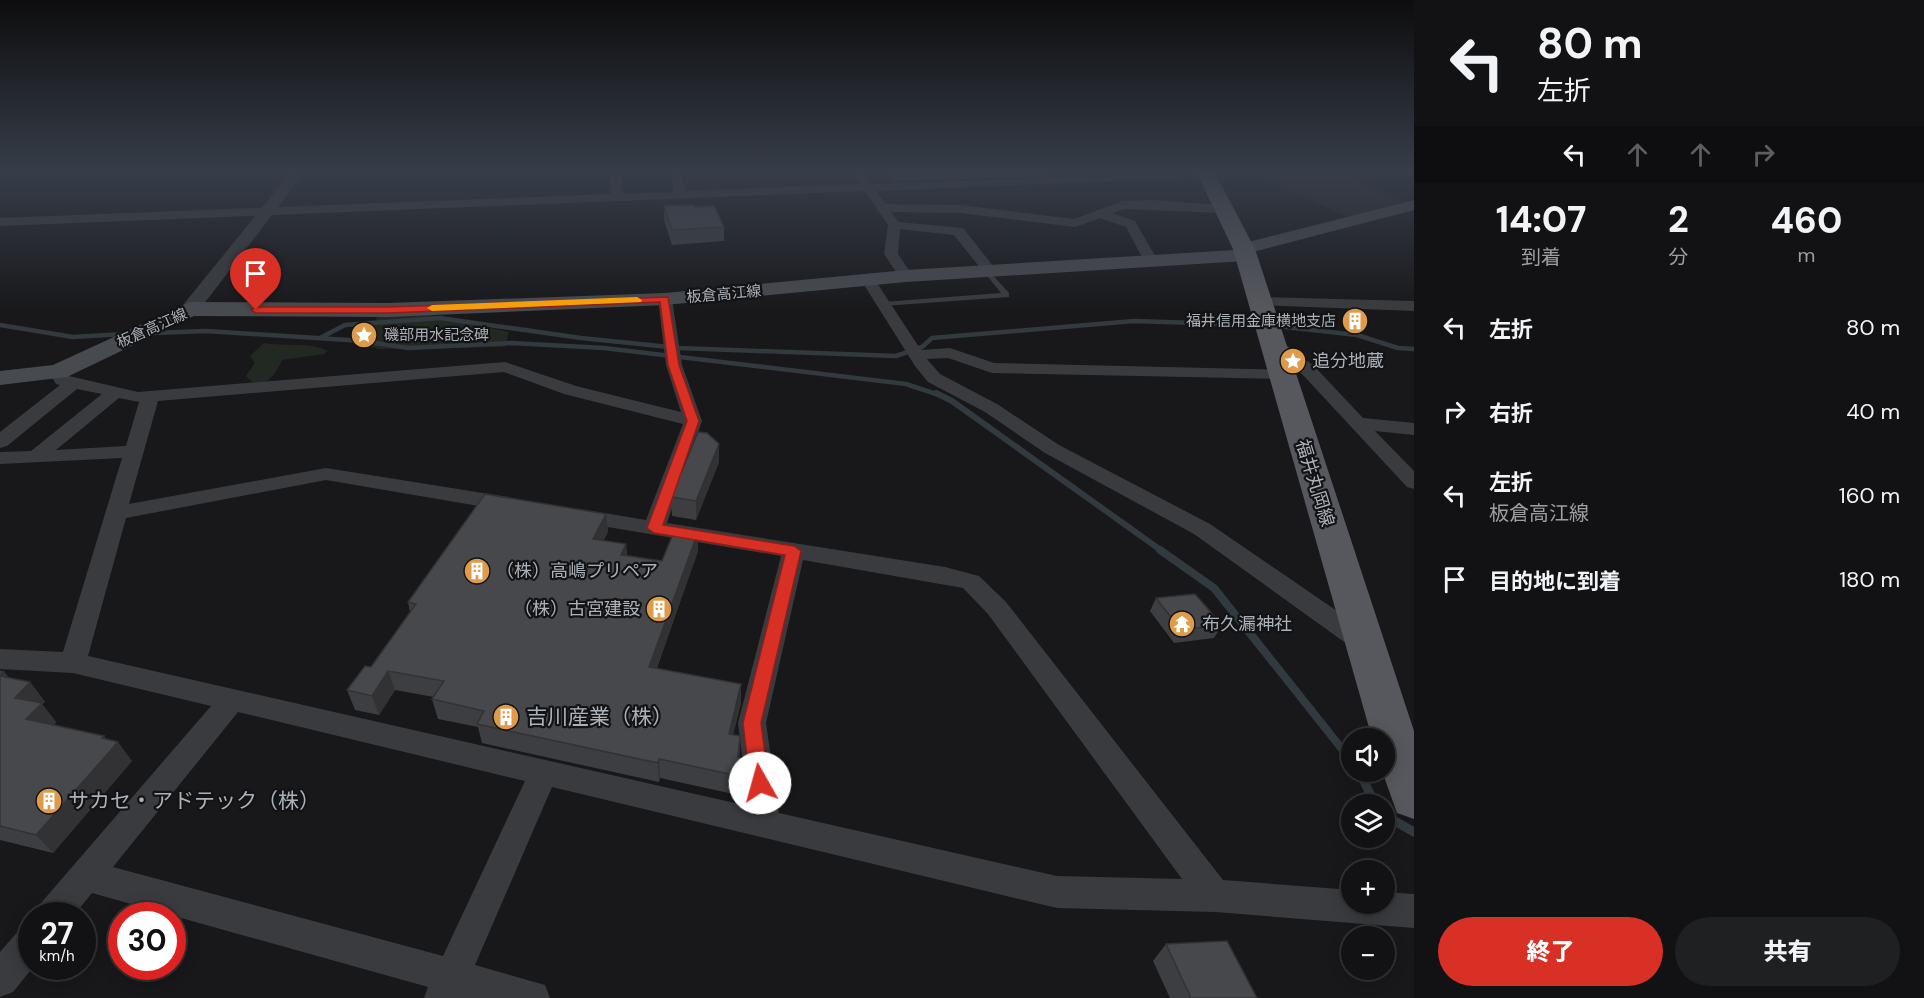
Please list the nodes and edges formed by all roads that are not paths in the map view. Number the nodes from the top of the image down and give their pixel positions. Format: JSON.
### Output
{"nodes":[{"id":1,"x":72,"y":220,"type":"edge"},
{"id":2,"x":262,"y":220,"type":"edge"},
{"id":3,"x":891,"y":220,"type":"edge"},
{"id":4,"x":1037,"y":220,"type":"edge"},
{"id":5,"x":1089,"y":220,"type":"edge"},
{"id":6,"x":1118,"y":220,"type":"edge"},
{"id":7,"x":1229,"y":220,"type":"edge"},
{"id":8,"x":1359,"y":220,"type":"edge"},
{"id":9,"x":0,"y":222,"type":"edge"},
{"id":10,"x":894,"y":225,"type":"junction"},
{"id":11,"x":1244,"y":252,"type":"junction"},
{"id":12,"x":1151,"y":261,"type":"junction"},
{"id":13,"x":988,"y":271,"type":"junction"},
{"id":14,"x":906,"y":276,"type":"junction"},
{"id":15,"x":868,"y":280,"type":"junction"},
{"id":16,"x":665,"y":299,"type":"junction"},
{"id":17,"x":1261,"y":302,"type":"junction"},
{"id":18,"x":883,"y":304,"type":"junction"},
{"id":19,"x":1414,"y":306,"type":"edge"},
{"id":20,"x":189,"y":309,"type":"junction"},
{"id":21,"x":1272,"y":342,"type":"junction"},
{"id":22,"x":916,"y":355,"type":"junction"},
{"id":23,"x":1282,"y":374,"type":"junction"},
{"id":24,"x":65,"y":377,"type":"junction"},
{"id":25,"x":0,"y":378,"type":"edge"},
{"id":26,"x":116,"y":392,"type":"junction"},
{"id":27,"x":150,"y":396,"type":"junction"},
{"id":28,"x":693,"y":421,"type":"junction"},
{"id":29,"x":1357,"y":423,"type":"junction"},
{"id":30,"x":1414,"y":429,"type":"edge"},
{"id":31,"x":0,"y":442,"type":"edge"},
{"id":32,"x":134,"y":452,"type":"junction"},
{"id":33,"x":35,"y":457,"type":"junction"},
{"id":34,"x":0,"y":458,"type":"edge"},
{"id":35,"x":1414,"y":483,"type":"edge"},
{"id":36,"x":525,"y":507,"type":"edge"},
{"id":37,"x":117,"y":513,"type":"junction"},
{"id":38,"x":561,"y":513,"type":"edge"},
{"id":39,"x":654,"y":528,"type":"junction"},
{"id":40,"x":794,"y":551,"type":"junction"},
{"id":41,"x":1363,"y":642,"type":"junction"},
{"id":42,"x":0,"y":658,"type":"edge"},
{"id":43,"x":73,"y":663,"type":"junction"},
{"id":44,"x":232,"y":700,"type":"junction"},
{"id":45,"x":544,"y":772,"type":"junction"},
{"id":46,"x":1414,"y":798,"type":"edge"},
{"id":47,"x":765,"y":824,"type":"junction"},
{"id":48,"x":86,"y":876,"type":"junction"},
{"id":49,"x":1215,"y":896,"type":"junction"},
{"id":50,"x":64,"y":902,"type":"edge"},
{"id":51,"x":1414,"y":911,"type":"edge"},
{"id":52,"x":18,"y":958,"type":"edge"},
{"id":53,"x":0,"y":979,"type":"edge"},
{"id":54,"x":447,"y":987,"type":"edge"},
{"id":55,"x":532,"y":998,"type":"edge"}],
"edges":[{"from":1,"to":9,"type":"street"},
{"from":2,"to":20,"type":"street"},
{"from":3,"to":10,"type":"street"},
{"from":4,"to":5,"type":"street"},
{"from":6,"to":12,"type":"street"},
{"from":7,"to":11,"type":"main road","name":"福井丸岡線"},
{"from":8,"to":11,"type":"main road","name":"板倉高江線"},
{"from":10,"to":13,"type":"street"},
{"from":10,"to":14,"type":"street"},
{"from":11,"to":12,"type":"main road","name":"板倉高江線"},
{"from":11,"to":17,"type":"main road","name":"福井丸岡線"},
{"from":12,"to":13,"type":"main road","name":"板倉高江線"},
{"from":13,"to":14,"type":"main road","name":"板倉高江線"},
{"from":13,"to":18,"type":"lane"},
{"from":14,"to":15,"type":"main road","name":"板倉高江線"},
{"from":15,"to":16,"type":"main road","name":"板倉高江線"},
{"from":15,"to":18,"type":"street"},
{"from":16,"to":20,"type":"main road","name":"板倉高江線"},
{"from":16,"to":28,"type":"street"},
{"from":17,"to":19,"type":"street"},
{"from":17,"to":21,"type":"main road","name":"福井丸岡線"},
{"from":18,"to":22,"type":"street"},
{"from":20,"to":24,"type":"main road","name":"板倉高江線"},
{"from":21,"to":23,"type":"main road","name":"福井丸岡線"},
{"from":21,"to":29,"type":"street"},
{"from":22,"to":23,"type":"street"},
{"from":22,"to":41,"type":"street"},
{"from":23,"to":41,"type":"main road","name":"福井丸岡線"},
{"from":24,"to":25,"type":"main road","name":"板倉高江線"},
{"from":24,"to":26,"type":"street"},
{"from":24,"to":31,"type":"street"},
{"from":26,"to":27,"type":"street"},
{"from":26,"to":33,"type":"street"},
{"from":27,"to":28,"type":"street"},
{"from":27,"to":32,"type":"street"},
{"from":28,"to":39,"type":"street"},
{"from":29,"to":30,"type":"street"},
{"from":29,"to":35,"type":"street"},
{"from":32,"to":33,"type":"street"},
{"from":32,"to":37,"type":"street"},
{"from":33,"to":34,"type":"street"},
{"from":36,"to":37,"type":"street"},
{"from":37,"to":43,"type":"street"},
{"from":38,"to":39,"type":"street"},
{"from":39,"to":40,"type":"street"},
{"from":40,"to":47,"type":"street"},
{"from":40,"to":49,"type":"street"},
{"from":41,"to":46,"type":"main road","name":"福井丸岡線"},
{"from":42,"to":43,"type":"street"},
{"from":43,"to":44,"type":"street"},
{"from":44,"to":45,"type":"street"},
{"from":44,"to":48,"type":"street"},
{"from":45,"to":47,"type":"street"},
{"from":45,"to":54,"type":"street"},
{"from":47,"to":49,"type":"street"},
{"from":48,"to":50,"type":"street"},
{"from":48,"to":54,"type":"street"},
{"from":49,"to":51,"type":"street"},
{"from":52,"to":53,"type":"street"},
{"from":54,"to":55,"type":"street"}]}
